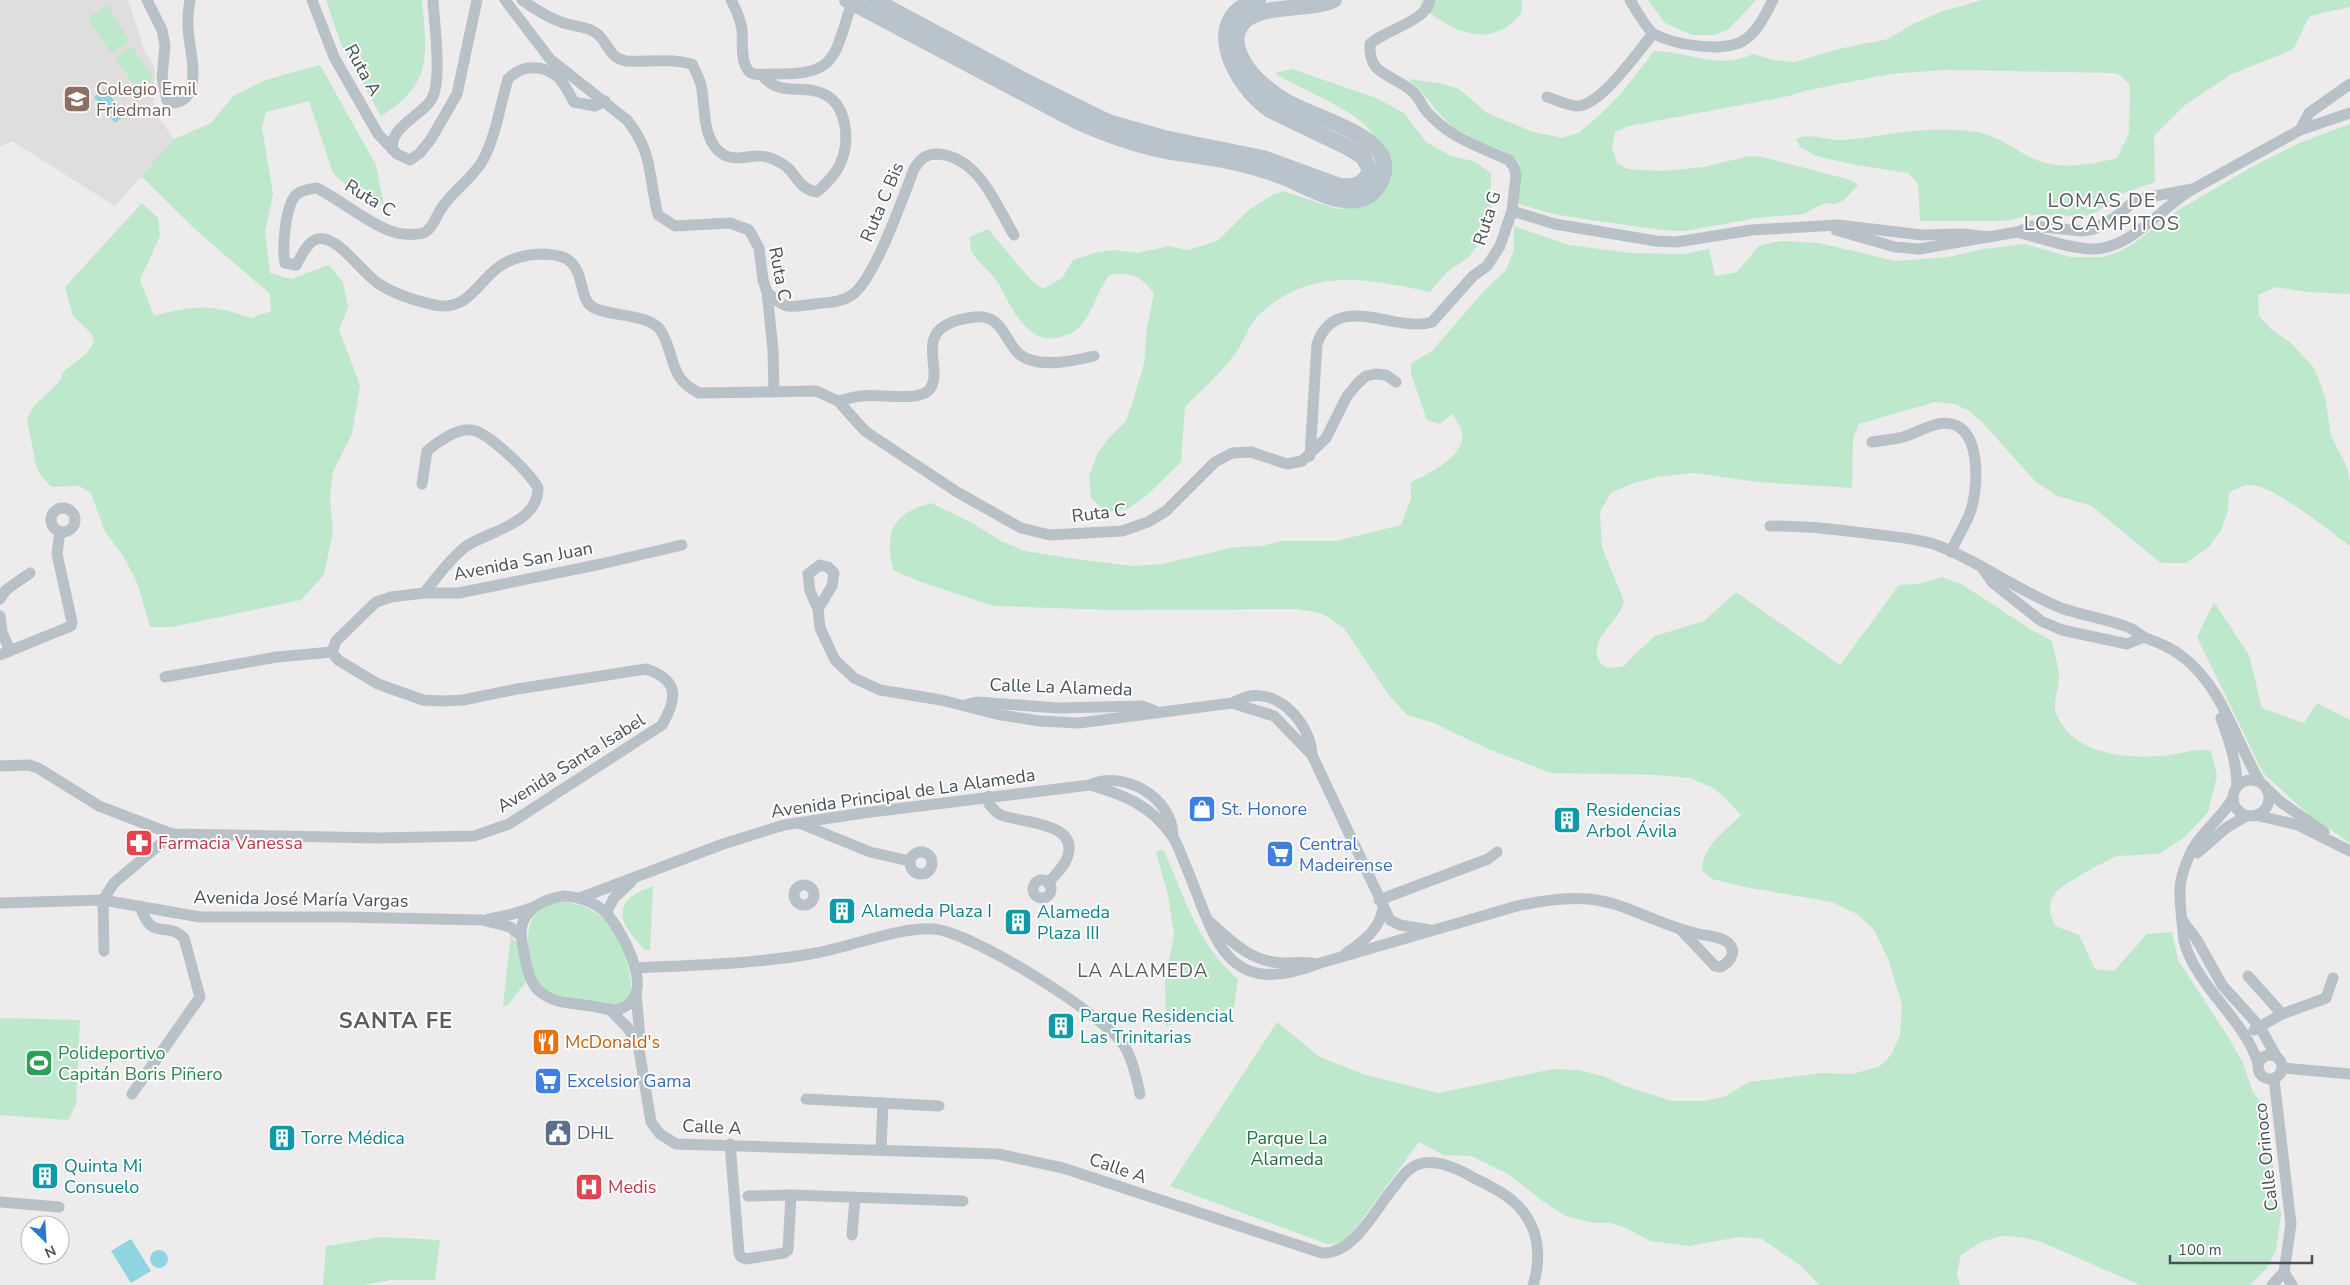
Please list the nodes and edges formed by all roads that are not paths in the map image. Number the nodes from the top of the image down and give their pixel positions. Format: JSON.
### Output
{"nodes":[{"id":1,"x":147,"y":0,"type":"edge"},
{"id":2,"x":190,"y":0,"type":"edge"},
{"id":3,"x":312,"y":0,"type":"edge"},
{"id":4,"x":433,"y":0,"type":"edge"},
{"id":5,"x":477,"y":0,"type":"edge"},
{"id":6,"x":505,"y":0,"type":"edge"},
{"id":7,"x":522,"y":0,"type":"edge"},
{"id":8,"x":731,"y":0,"type":"edge"},
{"id":9,"x":874,"y":0,"type":"edge"},
{"id":10,"x":1258,"y":0,"type":"edge"},
{"id":11,"x":1334,"y":0,"type":"edge"},
{"id":12,"x":1430,"y":0,"type":"edge"},
{"id":13,"x":1630,"y":0,"type":"edge"},
{"id":14,"x":1773,"y":0,"type":"edge"},
{"id":15,"x":852,"y":1,"type":"edge"},
{"id":16,"x":1653,"y":34,"type":"junction"},
{"id":17,"x":762,"y":75,"type":"junction"},
{"id":18,"x":2350,"y":84,"type":"edge"},
{"id":19,"x":1547,"y":96,"type":"dead end"},
{"id":20,"x":604,"y":101,"type":"junction"},
{"id":21,"x":2318,"y":106,"type":"junction"},
{"id":22,"x":2350,"y":113,"type":"edge"},
{"id":23,"x":2322,"y":122,"type":"junction"},
{"id":24,"x":2300,"y":130,"type":"junction"},
{"id":25,"x":393,"y":150,"type":"junction"},
{"id":26,"x":2193,"y":189,"type":"junction"},
{"id":27,"x":2141,"y":199,"type":"junction"},
{"id":28,"x":1512,"y":210,"type":"junction"},
{"id":29,"x":2149,"y":222,"type":"junction"},
{"id":30,"x":1828,"y":227,"type":"junction"},
{"id":31,"x":2017,"y":232,"type":"junction"},
{"id":32,"x":1014,"y":235,"type":"dead end"},
{"id":33,"x":1988,"y":237,"type":"junction"},
{"id":34,"x":767,"y":292,"type":"junction"},
{"id":35,"x":1094,"y":356,"type":"dead end"},
{"id":36,"x":1396,"y":382,"type":"dead end"},
{"id":37,"x":774,"y":392,"type":"junction"},
{"id":38,"x":838,"y":401,"type":"junction"},
{"id":39,"x":1872,"y":442,"type":"dead end"},
{"id":40,"x":1310,"y":456,"type":"junction"},
{"id":41,"x":422,"y":484,"type":"dead end"},
{"id":42,"x":1770,"y":526,"type":"dead end"},
{"id":43,"x":60,"y":532,"type":"dead end"},
{"id":44,"x":682,"y":544,"type":"dead end"},
{"id":45,"x":1954,"y":553,"type":"junction"},
{"id":46,"x":1982,"y":568,"type":"junction"},
{"id":47,"x":30,"y":573,"type":"dead end"},
{"id":48,"x":424,"y":593,"type":"junction"},
{"id":49,"x":0,"y":599,"type":"edge"},
{"id":50,"x":2062,"y":608,"type":"junction"},
{"id":51,"x":818,"y":609,"type":"dead end"},
{"id":52,"x":0,"y":616,"type":"edge"},
{"id":53,"x":2054,"y":626,"type":"junction"},
{"id":54,"x":1,"y":633,"type":"edge"},
{"id":55,"x":2144,"y":637,"type":"junction"},
{"id":56,"x":332,"y":652,"type":"junction"},
{"id":57,"x":5,"y":653,"type":"edge"},
{"id":58,"x":165,"y":677,"type":"dead end"},
{"id":59,"x":2210,"y":683,"type":"junction"},
{"id":60,"x":1232,"y":703,"type":"junction"},
{"id":61,"x":1282,"y":704,"type":"junction"},
{"id":62,"x":963,"y":705,"type":"junction"},
{"id":63,"x":1058,"y":708,"type":"junction"},
{"id":64,"x":1157,"y":712,"type":"junction"},
{"id":65,"x":1274,"y":716,"type":"junction"},
{"id":66,"x":1057,"y":722,"type":"junction"},
{"id":67,"x":1312,"y":755,"type":"junction"},
{"id":68,"x":0,"y":766,"type":"edge"},
{"id":69,"x":1090,"y":784,"type":"junction"},
{"id":70,"x":2237,"y":786,"type":"junction"},
{"id":71,"x":2264,"y":786,"type":"junction"},
{"id":72,"x":1142,"y":790,"type":"junction"},
{"id":73,"x":989,"y":796,"type":"junction"},
{"id":74,"x":1132,"y":798,"type":"junction"},
{"id":75,"x":2233,"y":798,"type":"junction"},
{"id":76,"x":2246,"y":816,"type":"junction"},
{"id":77,"x":2259,"y":816,"type":"junction"},
{"id":78,"x":800,"y":823,"type":"junction"},
{"id":79,"x":172,"y":834,"type":"junction"},
{"id":80,"x":1173,"y":836,"type":"junction"},
{"id":81,"x":2338,"y":845,"type":"junction"},
{"id":82,"x":2350,"y":851,"type":"edge"},
{"id":83,"x":1497,"y":852,"type":"dead end"},
{"id":84,"x":2188,"y":860,"type":"junction"},
{"id":85,"x":910,"y":861,"type":"dead end"},
{"id":86,"x":639,"y":877,"type":"junction"},
{"id":87,"x":1048,"y":883,"type":"dead end"},
{"id":88,"x":580,"y":898,"type":"junction"},
{"id":89,"x":103,"y":900,"type":"junction"},
{"id":90,"x":0,"y":903,"type":"edge"},
{"id":91,"x":1381,"y":904,"type":"junction"},
{"id":92,"x":140,"y":906,"type":"junction"},
{"id":93,"x":534,"y":907,"type":"junction"},
{"id":94,"x":606,"y":913,"type":"junction"},
{"id":95,"x":482,"y":920,"type":"junction"},
{"id":96,"x":2182,"y":920,"type":"junction"},
{"id":97,"x":1210,"y":922,"type":"junction"},
{"id":98,"x":1434,"y":930,"type":"junction"},
{"id":99,"x":1681,"y":930,"type":"dead end"},
{"id":100,"x":521,"y":936,"type":"junction"},
{"id":101,"x":104,"y":951,"type":"dead end"},
{"id":102,"x":1253,"y":956,"type":"junction"},
{"id":103,"x":2208,"y":959,"type":"junction"},
{"id":104,"x":1333,"y":960,"type":"junction"},
{"id":105,"x":1317,"y":964,"type":"junction"},
{"id":106,"x":2196,"y":966,"type":"junction"},
{"id":107,"x":635,"y":968,"type":"junction"},
{"id":108,"x":1248,"y":971,"type":"junction"},
{"id":109,"x":2248,"y":976,"type":"dead end"},
{"id":110,"x":2333,"y":978,"type":"dead end"},
{"id":111,"x":636,"y":993,"type":"junction"},
{"id":112,"x":609,"y":1009,"type":"junction"},
{"id":113,"x":2282,"y":1014,"type":"junction"},
{"id":114,"x":2260,"y":1027,"type":"junction"},
{"id":115,"x":2246,"y":1035,"type":"junction"},
{"id":116,"x":638,"y":1044,"type":"junction"},
{"id":117,"x":2276,"y":1056,"type":"junction"},
{"id":118,"x":2258,"y":1063,"type":"junction"},
{"id":119,"x":2283,"y":1068,"type":"junction"},
{"id":120,"x":2350,"y":1074,"type":"edge"},
{"id":121,"x":2274,"y":1079,"type":"junction"},
{"id":122,"x":132,"y":1094,"type":"dead end"},
{"id":123,"x":1140,"y":1094,"type":"dead end"},
{"id":124,"x":806,"y":1099,"type":"dead end"},
{"id":125,"x":883,"y":1103,"type":"junction"},
{"id":126,"x":939,"y":1106,"type":"dead end"},
{"id":127,"x":730,"y":1144,"type":"junction"},
{"id":128,"x":881,"y":1149,"type":"junction"},
{"id":129,"x":792,"y":1195,"type":"junction"},
{"id":130,"x":748,"y":1196,"type":"dead end"},
{"id":131,"x":855,"y":1198,"type":"junction"},
{"id":132,"x":0,"y":1202,"type":"edge"},
{"id":133,"x":963,"y":1202,"type":"dead end"},
{"id":134,"x":59,"y":1207,"type":"dead end"},
{"id":135,"x":852,"y":1235,"type":"dead end"},
{"id":136,"x":2284,"y":1272,"type":"junction"},
{"id":137,"x":1533,"y":1285,"type":"edge"},
{"id":138,"x":2272,"y":1285,"type":"edge"},
{"id":139,"x":2292,"y":1285,"type":"edge"}],
"edges":[{"from":1,"to":2,"type":"street"},
{"from":3,"to":25,"type":"street","name":"Ruta A"},
{"from":4,"to":25,"type":"street"},
{"from":5,"to":25,"type":"street"},
{"from":6,"to":20,"type":"street"},
{"from":7,"to":17,"type":"street"},
{"from":8,"to":17,"type":"street"},
{"from":9,"to":10,"type":"main road"},
{"from":11,"to":15,"type":"main road"},
{"from":12,"to":28,"type":"street","name":"Ruta G"},
{"from":13,"to":16,"type":"street"},
{"from":14,"to":16,"type":"street"},
{"from":15,"to":17,"type":"street"},
{"from":16,"to":19,"type":"street"},
{"from":18,"to":21,"type":"street"},
{"from":20,"to":34,"type":"street","name":"Ruta C"},
{"from":20,"to":37,"type":"street","name":"Ruta C"},
{"from":21,"to":23,"type":"street"},
{"from":21,"to":24,"type":"street"},
{"from":22,"to":23,"type":"street"},
{"from":23,"to":24,"type":"street"},
{"from":24,"to":26,"type":"street"},
{"from":26,"to":27,"type":"street"},
{"from":26,"to":29,"type":"street"},
{"from":27,"to":29,"type":"street"},
{"from":27,"to":31,"type":"street"},
{"from":28,"to":30,"type":"street"},
{"from":28,"to":40,"type":"street","name":"Ruta G"},
{"from":29,"to":31,"type":"street"},
{"from":30,"to":33,"type":"street"},
{"from":30,"to":33,"type":"street"},
{"from":31,"to":33,"type":"street"},
{"from":32,"to":34,"type":"street","name":"Ruta C Bis"},
{"from":34,"to":37,"type":"street","name":"Ruta C"},
{"from":35,"to":38,"type":"street"},
{"from":36,"to":40,"type":"street","name":"Ruta C"},
{"from":37,"to":38,"type":"street","name":"Ruta C"},
{"from":38,"to":40,"type":"street","name":"Ruta C"},
{"from":39,"to":45,"type":"street"},
{"from":41,"to":48,"type":"street"},
{"from":42,"to":45,"type":"street"},
{"from":43,"to":57,"type":"street"},
{"from":44,"to":48,"type":"street","name":"Avenida San Juan"},
{"from":45,"to":46,"type":"street"},
{"from":46,"to":50,"type":"street"},
{"from":46,"to":53,"type":"street"},
{"from":47,"to":49,"type":"street"},
{"from":48,"to":56,"type":"street","name":"Avenida San Juan"},
{"from":50,"to":53,"type":"street"},
{"from":50,"to":55,"type":"street"},
{"from":51,"to":62,"type":"street","name":"Calle La Alameda"},
{"from":52,"to":54,"type":"street"},
{"from":53,"to":55,"type":"street"},
{"from":54,"to":57,"type":"street"},
{"from":55,"to":59,"type":"street"},
{"from":56,"to":58,"type":"street"},
{"from":56,"to":79,"type":"street","name":"Avenida Santa Isabel"},
{"from":59,"to":70,"type":"street"},
{"from":59,"to":71,"type":"street"},
{"from":60,"to":61,"type":"street","name":"Calle La Alameda"},
{"from":60,"to":64,"type":"street","name":"Calle La Alameda"},
{"from":60,"to":65,"type":"street","name":"Calle La Alameda"},
{"from":61,"to":65,"type":"street"},
{"from":61,"to":67,"type":"street","name":"Calle La Alameda"},
{"from":62,"to":63,"type":"street","name":"Calle La Alameda"},
{"from":62,"to":66,"type":"street","name":"Calle La Alameda"},
{"from":63,"to":64,"type":"street","name":"Calle La Alameda"},
{"from":63,"to":66,"type":"street"},
{"from":64,"to":66,"type":"street","name":"Calle La Alameda"},
{"from":65,"to":67,"type":"street","name":"Calle La Alameda"},
{"from":67,"to":91,"type":"street","name":"Calle La Alameda"},
{"from":68,"to":79,"type":"street","name":"Avenida Santa Isabel"},
{"from":69,"to":72,"type":"street","name":"Avenida Principal de La Alameda"},
{"from":69,"to":73,"type":"street","name":"Avenida Principal de La Alameda"},
{"from":69,"to":74,"type":"street","name":"Avenida Principal de La Alameda"},
{"from":70,"to":71,"type":"street"},
{"from":70,"to":75,"type":"street"},
{"from":71,"to":77,"type":"street"},
{"from":71,"to":81,"type":"street"},
{"from":72,"to":74,"type":"street"},
{"from":72,"to":80,"type":"street","name":"Avenida Principal de La Alameda"},
{"from":73,"to":78,"type":"street","name":"Avenida Principal de La Alameda"},
{"from":73,"to":87,"type":"street"},
{"from":74,"to":80,"type":"street","name":"Avenida Principal de La Alameda"},
{"from":75,"to":76,"type":"street"},
{"from":75,"to":84,"type":"street"},
{"from":76,"to":77,"type":"street"},
{"from":76,"to":84,"type":"street"},
{"from":77,"to":81,"type":"street"},
{"from":78,"to":85,"type":"street"},
{"from":78,"to":86,"type":"street","name":"Avenida Principal de La Alameda"},
{"from":79,"to":89,"type":"street"},
{"from":80,"to":97,"type":"street","name":"Avenida Principal de La Alameda"},
{"from":81,"to":82,"type":"street"},
{"from":83,"to":91,"type":"street"},
{"from":84,"to":96,"type":"street"},
{"from":86,"to":88,"type":"street","name":"Avenida Principal de La Alameda"},
{"from":86,"to":94,"type":"street","name":"Avenida Principal de La Alameda"},
{"from":88,"to":93,"type":"street"},
{"from":88,"to":94,"type":"street"},
{"from":89,"to":90,"type":"street","name":"Avenida José María Vargas"},
{"from":89,"to":92,"type":"street","name":"Avenida José María Vargas"},
{"from":89,"to":101,"type":"street"},
{"from":91,"to":98,"type":"street","name":"Calle La Alameda"},
{"from":91,"to":104,"type":"street"},
{"from":92,"to":95,"type":"street","name":"Avenida José María Vargas"},
{"from":92,"to":122,"type":"street"},
{"from":93,"to":95,"type":"street","name":"Avenida José María Vargas"},
{"from":93,"to":100,"type":"street"},
{"from":94,"to":107,"type":"street"},
{"from":95,"to":100,"type":"street","name":"Avenida José María Vargas"},
{"from":96,"to":103,"type":"street"},
{"from":96,"to":106,"type":"street"},
{"from":97,"to":102,"type":"street","name":"Avenida Principal de La Alameda"},
{"from":97,"to":108,"type":"street","name":"Avenida Principal de La Alameda"},
{"from":98,"to":99,"type":"street","name":"Avenida Principal de La Alameda"},
{"from":98,"to":104,"type":"street","name":"Avenida Principal de La Alameda"},
{"from":100,"to":112,"type":"street"},
{"from":102,"to":105,"type":"street","name":"Avenida Principal de La Alameda"},
{"from":102,"to":108,"type":"street"},
{"from":103,"to":106,"type":"street"},
{"from":103,"to":114,"type":"street"},
{"from":104,"to":105,"type":"street","name":"Avenida Principal de La Alameda"},
{"from":105,"to":108,"type":"street","name":"Avenida Principal de La Alameda"},
{"from":106,"to":115,"type":"street"},
{"from":107,"to":111,"type":"street"},
{"from":107,"to":123,"type":"street"},
{"from":109,"to":113,"type":"street"},
{"from":110,"to":113,"type":"street"},
{"from":111,"to":112,"type":"street"},
{"from":111,"to":116,"type":"street","name":"Calle A"},
{"from":112,"to":116,"type":"street","name":"Calle A"},
{"from":113,"to":114,"type":"street"},
{"from":114,"to":115,"type":"street"},
{"from":114,"to":117,"type":"street"},
{"from":115,"to":118,"type":"street"},
{"from":116,"to":127,"type":"street","name":"Calle A"},
{"from":117,"to":118,"type":"street"},
{"from":117,"to":119,"type":"street"},
{"from":118,"to":121,"type":"street"},
{"from":119,"to":120,"type":"street"},
{"from":119,"to":121,"type":"street"},
{"from":121,"to":136,"type":"street","name":"Calle Orinoco"},
{"from":124,"to":125,"type":"street"},
{"from":125,"to":126,"type":"street"},
{"from":125,"to":128,"type":"street"},
{"from":127,"to":128,"type":"street","name":"Calle A"},
{"from":127,"to":129,"type":"street"},
{"from":128,"to":137,"type":"street","name":"Calle A"},
{"from":129,"to":130,"type":"street"},
{"from":129,"to":131,"type":"street"},
{"from":131,"to":133,"type":"street"},
{"from":131,"to":135,"type":"street"},
{"from":132,"to":134,"type":"street"},
{"from":136,"to":138,"type":"street"},
{"from":136,"to":139,"type":"street"}]}
